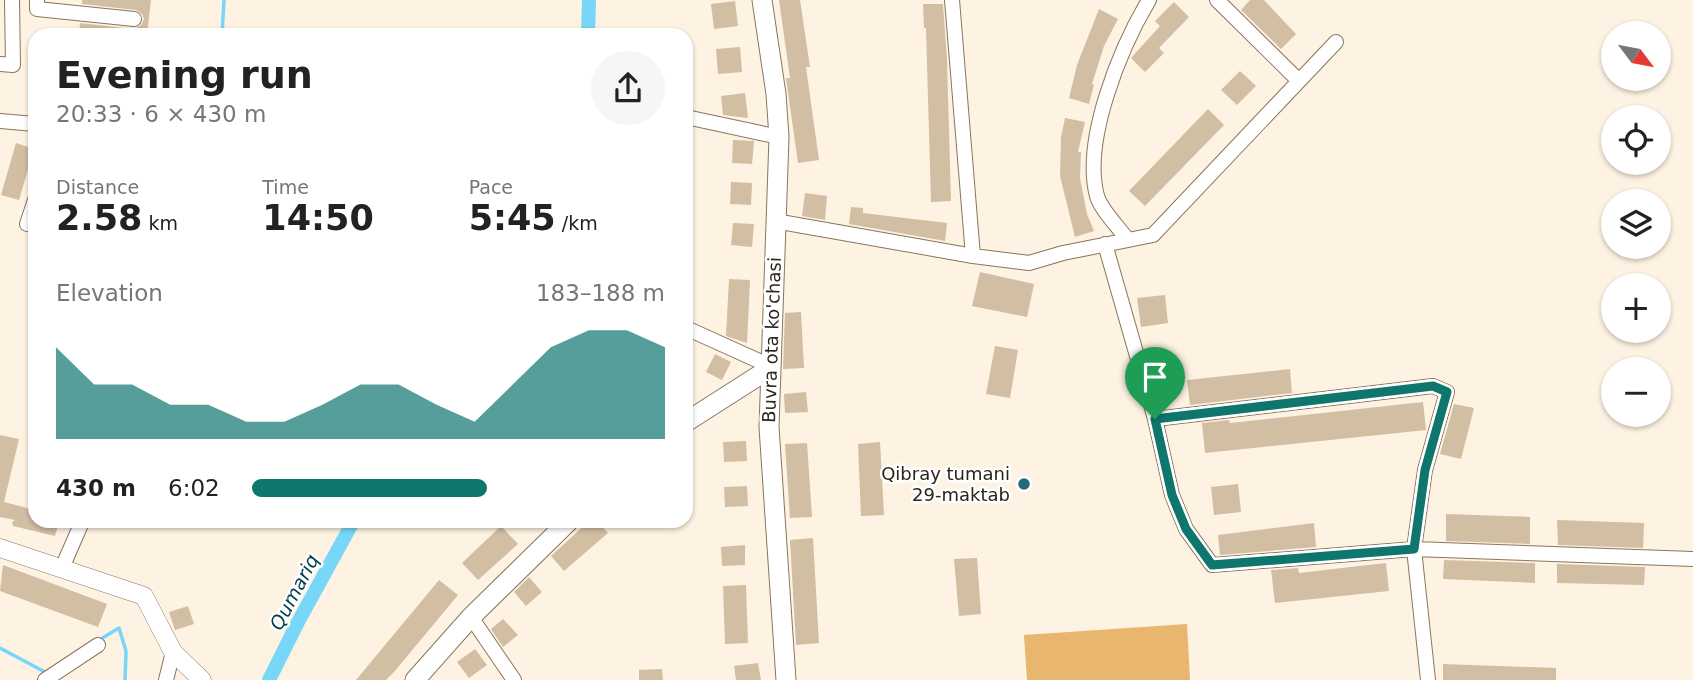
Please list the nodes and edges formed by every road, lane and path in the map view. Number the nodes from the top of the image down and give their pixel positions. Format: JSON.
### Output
{"nodes":[{"id":1,"x":12,"y":0,"type":"edge"},
{"id":2,"x":37,"y":0,"type":"edge"},
{"id":3,"x":762,"y":0,"type":"edge"},
{"id":4,"x":953,"y":0,"type":"edge"},
{"id":5,"x":1149,"y":0,"type":"edge"},
{"id":6,"x":1217,"y":0,"type":"edge"},
{"id":7,"x":134,"y":19,"type":"dead end"},
{"id":8,"x":1336,"y":42,"type":"dead end"},
{"id":9,"x":0,"y":64,"type":"edge"},
{"id":10,"x":1299,"y":81,"type":"junction"},
{"id":11,"x":693,"y":119,"type":"edge"},
{"id":12,"x":0,"y":121,"type":"edge"},
{"id":13,"x":28,"y":123,"type":"edge"},
{"id":14,"x":779,"y":137,"type":"junction"},
{"id":15,"x":28,"y":221,"type":"edge"},
{"id":16,"x":775,"y":221,"type":"junction"},
{"id":17,"x":27,"y":224,"type":"dead end"},
{"id":18,"x":1128,"y":240,"type":"junction"},
{"id":19,"x":1105,"y":243,"type":"junction"},
{"id":20,"x":973,"y":256,"type":"junction"},
{"id":21,"x":693,"y":331,"type":"edge"},
{"id":22,"x":770,"y":369,"type":"junction"},
{"id":23,"x":693,"y":418,"type":"edge"},
{"id":24,"x":1155,"y":419,"type":"junction"},
{"id":25,"x":79,"y":528,"type":"edge"},
{"id":26,"x":562,"y":528,"type":"edge"},
{"id":27,"x":0,"y":548,"type":"edge"},
{"id":28,"x":1414,"y":549,"type":"junction"},
{"id":29,"x":1693,"y":559,"type":"edge"},
{"id":30,"x":62,"y":568,"type":"junction"},
{"id":31,"x":471,"y":617,"type":"junction"},
{"id":32,"x":98,"y":645,"type":"dead end"},
{"id":33,"x":173,"y":652,"type":"junction"},
{"id":34,"x":45,"y":680,"type":"edge"},
{"id":35,"x":166,"y":680,"type":"edge"},
{"id":36,"x":202,"y":680,"type":"edge"},
{"id":37,"x":415,"y":680,"type":"edge"},
{"id":38,"x":514,"y":680,"type":"edge"},
{"id":39,"x":786,"y":680,"type":"edge"},
{"id":40,"x":1428,"y":680,"type":"edge"}],
"edges":[{"from":1,"to":9,"type":"street"},
{"from":2,"to":7,"type":"street"},
{"from":3,"to":14,"type":"main road","name":"Buvra ota ko'chasi"},
{"from":4,"to":20,"type":"street"},
{"from":5,"to":18,"type":"street"},
{"from":6,"to":10,"type":"street"},
{"from":8,"to":10,"type":"street"},
{"from":10,"to":18,"type":"street"},
{"from":11,"to":14,"type":"street"},
{"from":12,"to":13,"type":"street"},
{"from":14,"to":16,"type":"main road","name":"Buvra ota ko'chasi"},
{"from":15,"to":17,"type":"street"},
{"from":16,"to":20,"type":"street"},
{"from":16,"to":22,"type":"main road","name":"Buvra ota ko'chasi"},
{"from":18,"to":19,"type":"street"},
{"from":19,"to":20,"type":"street"},
{"from":19,"to":24,"type":"street"},
{"from":21,"to":22,"type":"street"},
{"from":22,"to":23,"type":"main road"},
{"from":22,"to":39,"type":"main road","name":"Buvra ota ko'chasi"},
{"from":24,"to":28,"type":"street"},
{"from":24,"to":28,"type":"street"},
{"from":25,"to":30,"type":"street"},
{"from":26,"to":31,"type":"main road"},
{"from":27,"to":30,"type":"street"},
{"from":28,"to":29,"type":"street"},
{"from":28,"to":40,"type":"street"},
{"from":30,"to":33,"type":"street"},
{"from":31,"to":37,"type":"main road"},
{"from":31,"to":38,"type":"street"},
{"from":32,"to":34,"type":"street"},
{"from":33,"to":35,"type":"street"},
{"from":33,"to":36,"type":"street"}]}
